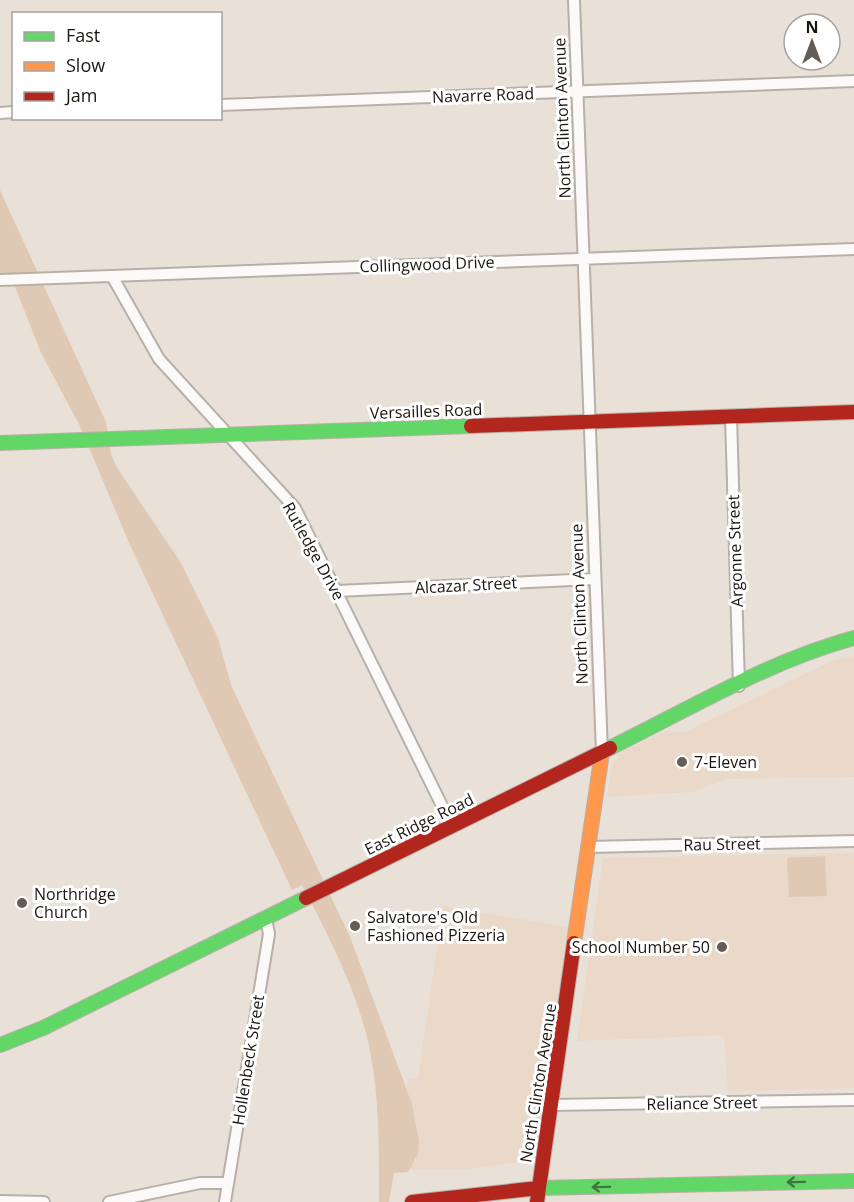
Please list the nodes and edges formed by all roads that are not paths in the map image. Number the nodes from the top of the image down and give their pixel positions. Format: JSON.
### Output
{"nodes":[{"id":1,"x":574,"y":0,"type":"edge"},
{"id":2,"x":854,"y":81,"type":"edge"},
{"id":3,"x":578,"y":92,"type":"junction"},
{"id":4,"x":222,"y":105,"type":"edge"},
{"id":5,"x":854,"y":249,"type":"edge"},
{"id":6,"x":583,"y":259,"type":"junction"},
{"id":7,"x":112,"y":276,"type":"junction"},
{"id":8,"x":0,"y":279,"type":"edge"},
{"id":9,"x":854,"y":412,"type":"edge"},
{"id":10,"x":731,"y":416,"type":"junction"},
{"id":11,"x":589,"y":421,"type":"junction"},
{"id":12,"x":230,"y":435,"type":"junction"},
{"id":13,"x":0,"y":443,"type":"edge"},
{"id":14,"x":594,"y":579,"type":"junction"},
{"id":15,"x":337,"y":591,"type":"junction"},
{"id":16,"x":854,"y":638,"type":"edge"},
{"id":17,"x":739,"y":686,"type":"junction"},
{"id":18,"x":602,"y":753,"type":"junction"},
{"id":19,"x":452,"y":826,"type":"junction"},
{"id":20,"x":854,"y":841,"type":"edge"},
{"id":21,"x":589,"y":847,"type":"junction"},
{"id":22,"x":266,"y":918,"type":"junction"},
{"id":23,"x":0,"y":1045,"type":"edge"},
{"id":24,"x":854,"y":1100,"type":"edge"},
{"id":25,"x":551,"y":1105,"type":"junction"},
{"id":26,"x":854,"y":1181,"type":"edge"},
{"id":27,"x":228,"y":1183,"type":"junction"},
{"id":28,"x":538,"y":1196,"type":"edge"},
{"id":29,"x":0,"y":1201,"type":"edge"},
{"id":30,"x":44,"y":1202,"type":"edge"},
{"id":31,"x":109,"y":1202,"type":"edge"},
{"id":32,"x":225,"y":1202,"type":"edge"},
{"id":33,"x":412,"y":1202,"type":"edge"}],
"edges":[{"from":1,"to":3,"type":"street","name":"North Clinton Avenue"},
{"from":2,"to":3,"type":"street","name":"Navarre Road"},
{"from":3,"to":4,"type":"street","name":"Navarre Road"},
{"from":3,"to":6,"type":"street","name":"North Clinton Avenue"},
{"from":5,"to":6,"type":"street","name":"Collingwood Drive"},
{"from":6,"to":7,"type":"street","name":"Collingwood Drive"},
{"from":6,"to":11,"type":"street","name":"North Clinton Avenue"},
{"from":7,"to":8,"type":"street","name":"Collingwood Drive"},
{"from":7,"to":12,"type":"street","name":"Rutledge Drive"},
{"from":9,"to":10,"type":"main road","name":"Versailles Road"},
{"from":10,"to":11,"type":"main road","name":"Versailles Road"},
{"from":10,"to":17,"type":"street","name":"Argonne Street"},
{"from":11,"to":12,"type":"main road","name":"Versailles Road"},
{"from":11,"to":14,"type":"street","name":"North Clinton Avenue"},
{"from":12,"to":13,"type":"main road","name":"Versailles Road"},
{"from":12,"to":15,"type":"street","name":"Rutledge Drive"},
{"from":14,"to":15,"type":"street","name":"Alcazar Street"},
{"from":14,"to":18,"type":"street","name":"North Clinton Avenue"},
{"from":15,"to":19,"type":"street","name":"Rutledge Drive"},
{"from":16,"to":17,"type":"main road","name":"East Ridge Road"},
{"from":17,"to":18,"type":"main road","name":"East Ridge Road"},
{"from":18,"to":19,"type":"main road","name":"East Ridge Road"},
{"from":18,"to":21,"type":"main road","name":"North Clinton Avenue"},
{"from":19,"to":22,"type":"main road","name":"East Ridge Road"},
{"from":20,"to":21,"type":"street","name":"Rau Street"},
{"from":21,"to":25,"type":"main road","name":"North Clinton Avenue"},
{"from":22,"to":23,"type":"main road","name":"East Ridge Road"},
{"from":22,"to":27,"type":"street","name":"Hollenbeck Street"},
{"from":24,"to":25,"type":"street","name":"Reliance Street"},
{"from":25,"to":28,"type":"main road","name":"North Clinton Avenue"},
{"from":26,"to":28,"type":"main road","one_way":true},
{"from":27,"to":31,"type":"street"},
{"from":27,"to":32,"type":"street","name":"Hollenbeck Street"},
{"from":28,"to":33,"type":"main road"},
{"from":29,"to":30,"type":"street"}]}
